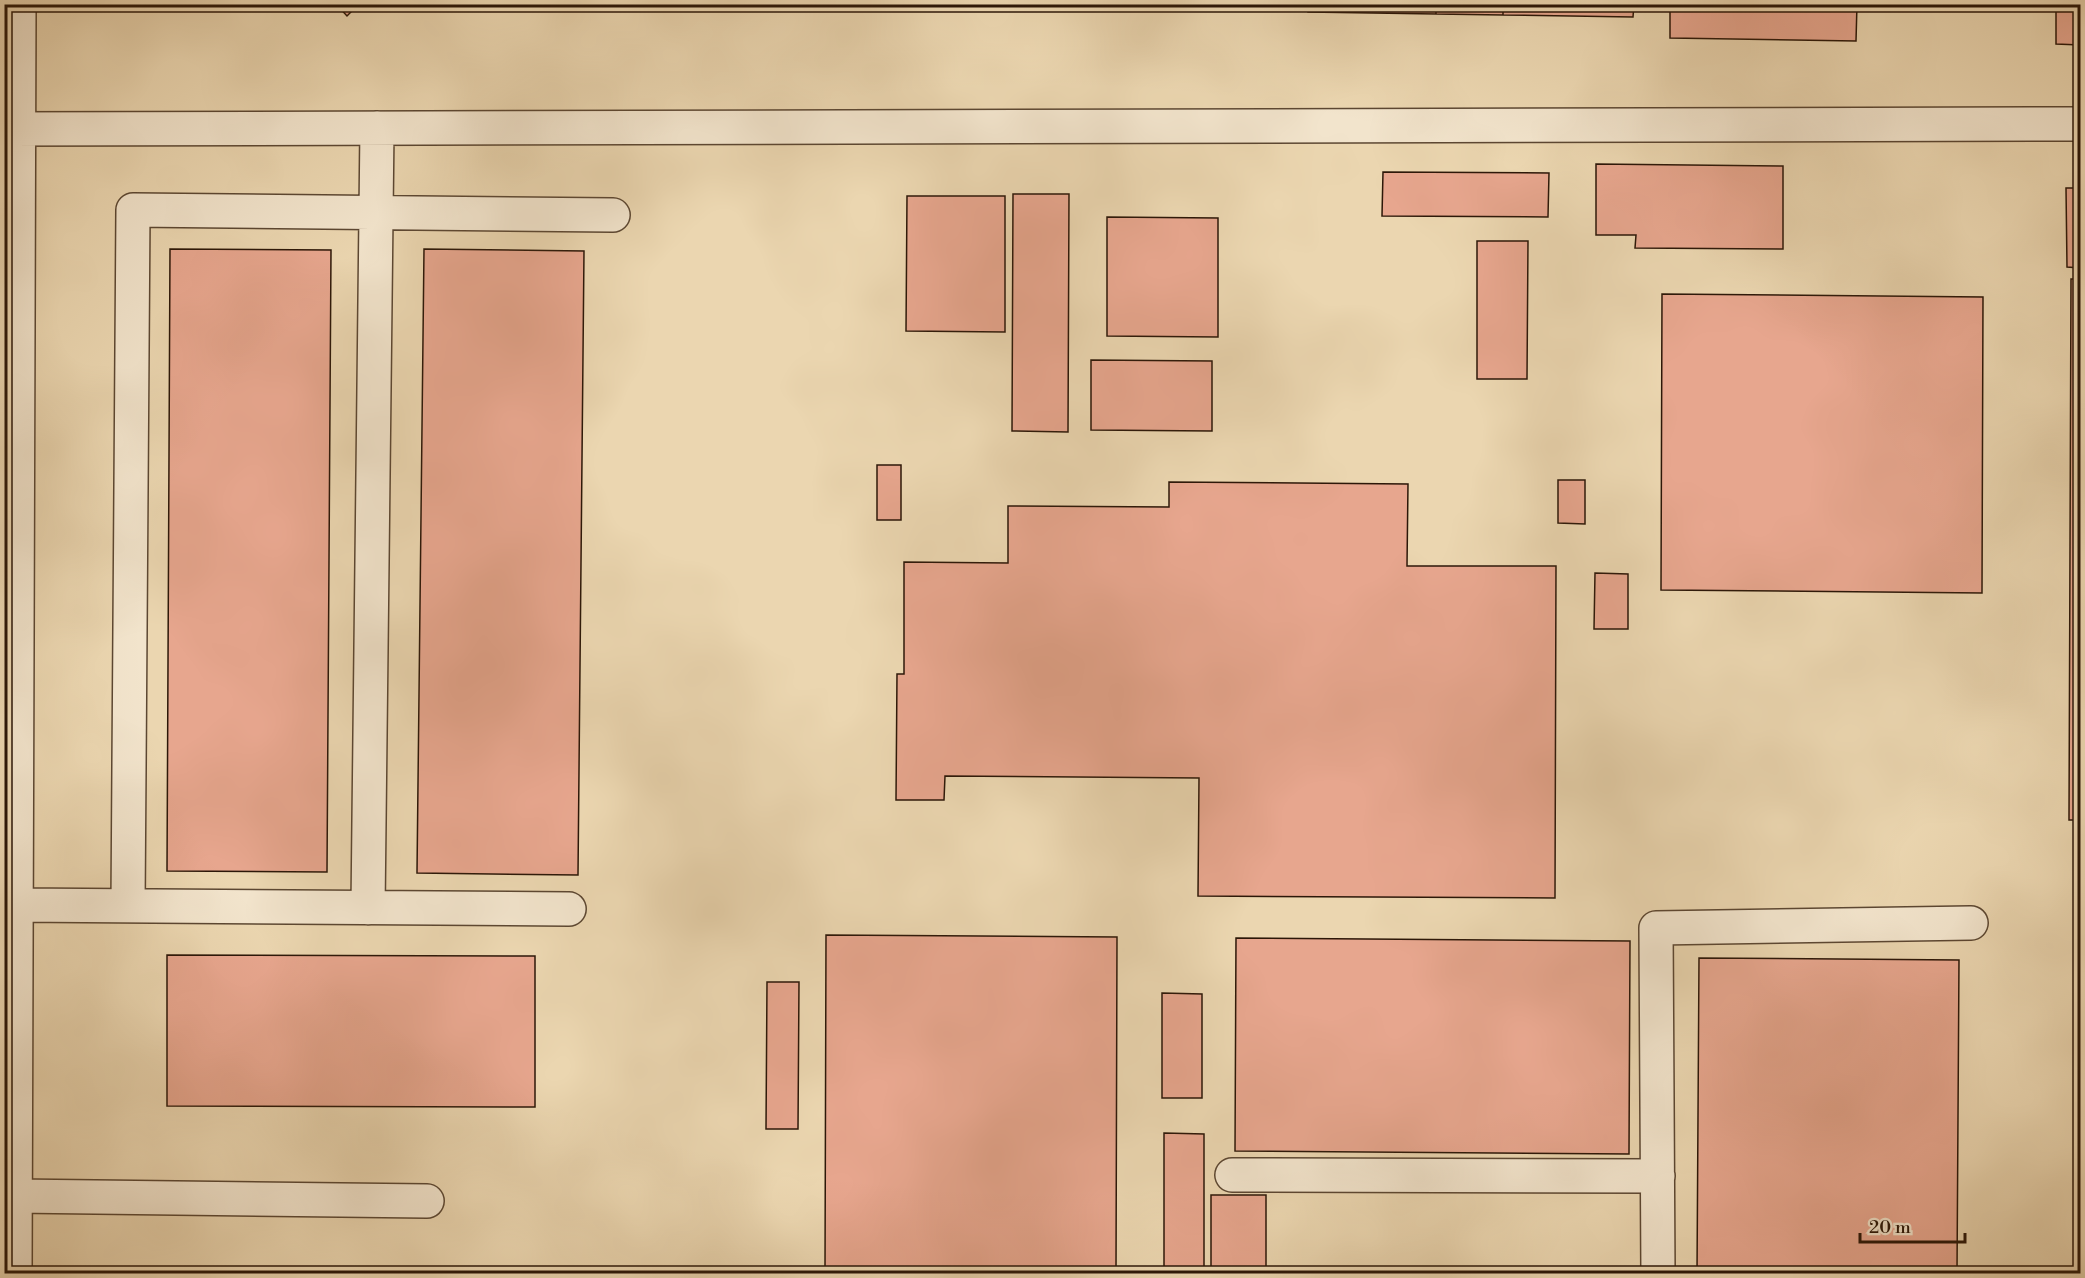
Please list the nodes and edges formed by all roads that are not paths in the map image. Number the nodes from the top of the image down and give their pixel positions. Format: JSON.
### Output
{"nodes":[{"id":1,"x":19,"y":4,"type":"edge"},
{"id":2,"x":2080,"y":124,"type":"edge"},
{"id":3,"x":377,"y":128,"type":"junction"},
{"id":4,"x":11,"y":129,"type":"edge"},
{"id":5,"x":376,"y":213,"type":"junction"},
{"id":6,"x":613,"y":215,"type":"dead end"},
{"id":7,"x":11,"y":560,"type":"edge"},
{"id":8,"x":16,"y":905,"type":"junction"},
{"id":9,"x":128,"y":906,"type":"junction"},
{"id":10,"x":368,"y":908,"type":"junction"},
{"id":11,"x":569,"y":909,"type":"dead end"},
{"id":12,"x":1971,"y":923,"type":"dead end"},
{"id":13,"x":1232,"y":1175,"type":"dead end"},
{"id":14,"x":1658,"y":1176,"type":"junction"},
{"id":15,"x":15,"y":1196,"type":"junction"},
{"id":16,"x":427,"y":1201,"type":"dead end"},
{"id":17,"x":15,"y":1274,"type":"edge"},
{"id":18,"x":1658,"y":1274,"type":"edge"}],
"edges":[{"from":1,"to":4,"type":"street"},
{"from":2,"to":3,"type":"street"},
{"from":3,"to":4,"type":"street"},
{"from":3,"to":5,"type":"street"},
{"from":4,"to":7,"type":"street"},
{"from":5,"to":6,"type":"street"},
{"from":5,"to":9,"type":"street"},
{"from":5,"to":10,"type":"street"},
{"from":7,"to":8,"type":"street"},
{"from":8,"to":9,"type":"street"},
{"from":8,"to":15,"type":"street"},
{"from":9,"to":10,"type":"street"},
{"from":10,"to":11,"type":"street"},
{"from":12,"to":14,"type":"street"},
{"from":13,"to":14,"type":"street"},
{"from":14,"to":18,"type":"street"},
{"from":15,"to":16,"type":"street"},
{"from":15,"to":17,"type":"street"}]}
